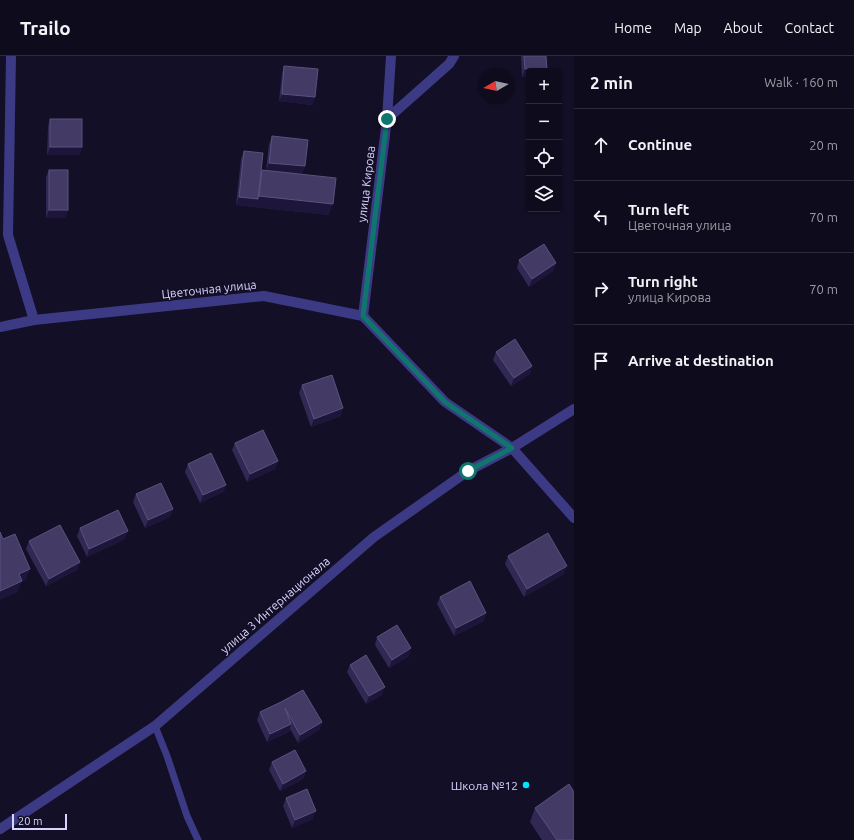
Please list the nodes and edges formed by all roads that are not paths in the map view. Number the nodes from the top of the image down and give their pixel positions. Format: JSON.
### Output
{"nodes":[{"id":1,"x":11,"y":56,"type":"edge"},
{"id":2,"x":391,"y":56,"type":"edge"},
{"id":3,"x":454,"y":56,"type":"edge"},
{"id":4,"x":387,"y":119,"type":"junction"},
{"id":5,"x":363,"y":316,"type":"junction"},
{"id":6,"x":34,"y":320,"type":"junction"},
{"id":7,"x":0,"y":327,"type":"edge"},
{"id":8,"x":574,"y":409,"type":"edge"},
{"id":9,"x":512,"y":448,"type":"junction"},
{"id":10,"x":574,"y":518,"type":"edge"},
{"id":11,"x":155,"y":726,"type":"junction"},
{"id":12,"x":0,"y":829,"type":"edge"},
{"id":13,"x":198,"y":840,"type":"edge"}],
"edges":[{"from":1,"to":6,"type":"street"},
{"from":2,"to":4,"type":"street","name":"улица Кирова"},
{"from":3,"to":4,"type":"street"},
{"from":4,"to":5,"type":"street","name":"улица Кирова"},
{"from":5,"to":6,"type":"street","name":"Цветочная улица"},
{"from":5,"to":9,"type":"street"},
{"from":6,"to":7,"type":"street","name":"Цветочная улица"},
{"from":8,"to":9,"type":"street","name":"улица 3 Интернационала"},
{"from":9,"to":10,"type":"street"},
{"from":9,"to":11,"type":"street","name":"улица 3 Интернационала"},
{"from":11,"to":12,"type":"street","name":"улица 3 Интернационала"},
{"from":11,"to":13,"type":"lane"}]}
